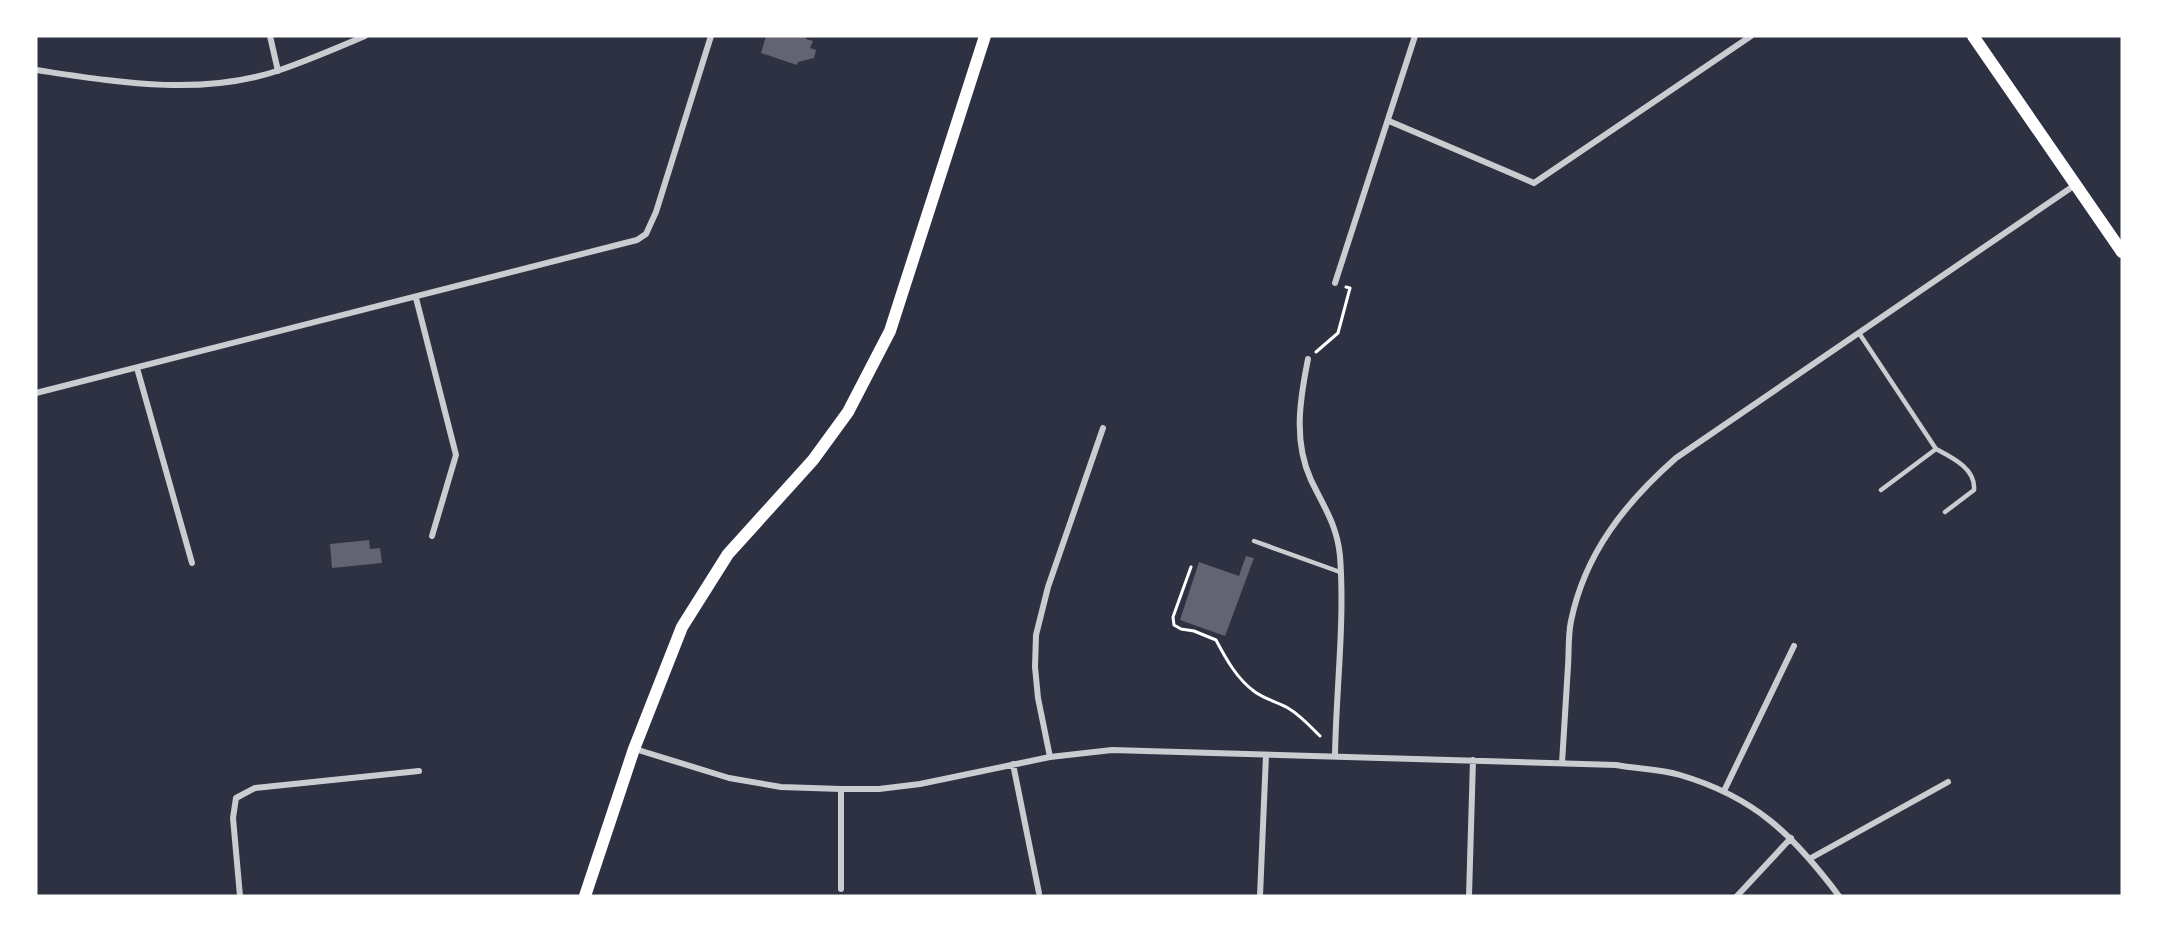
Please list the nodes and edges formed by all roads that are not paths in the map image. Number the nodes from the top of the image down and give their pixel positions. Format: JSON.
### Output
{"nodes":[{"id":1,"x":270,"y":36,"type":"edge"},
{"id":2,"x":365,"y":36,"type":"edge"},
{"id":3,"x":711,"y":36,"type":"edge"},
{"id":4,"x":985,"y":36,"type":"edge"},
{"id":5,"x":1415,"y":36,"type":"edge"},
{"id":6,"x":1751,"y":36,"type":"edge"},
{"id":7,"x":1973,"y":36,"type":"edge"},
{"id":8,"x":36,"y":70,"type":"edge"},
{"id":9,"x":279,"y":71,"type":"junction"},
{"id":10,"x":1389,"y":121,"type":"junction"},
{"id":11,"x":2076,"y":185,"type":"junction"},
{"id":12,"x":2122,"y":252,"type":"edge"},
{"id":13,"x":1335,"y":283,"type":"dead end"},
{"id":14,"x":416,"y":298,"type":"junction"},
{"id":15,"x":1859,"y":333,"type":"junction"},
{"id":16,"x":1308,"y":359,"type":"road end"},
{"id":17,"x":137,"y":368,"type":"junction"},
{"id":18,"x":36,"y":393,"type":"edge"},
{"id":19,"x":1103,"y":428,"type":"dead end"},
{"id":20,"x":1936,"y":449,"type":"junction"},
{"id":21,"x":1881,"y":490,"type":"dead end"},
{"id":22,"x":1945,"y":512,"type":"dead end"},
{"id":23,"x":432,"y":536,"type":"dead end"},
{"id":24,"x":1254,"y":541,"type":"dead end"},
{"id":25,"x":192,"y":563,"type":"dead end"},
{"id":26,"x":1340,"y":572,"type":"junction"},
{"id":27,"x":1794,"y":646,"type":"dead end"},
{"id":28,"x":634,"y":749,"type":"junction"},
{"id":29,"x":1266,"y":754,"type":"junction"},
{"id":30,"x":1335,"y":756,"type":"junction"},
{"id":31,"x":1050,"y":757,"type":"junction"},
{"id":32,"x":1473,"y":760,"type":"junction"},
{"id":33,"x":1562,"y":763,"type":"junction"},
{"id":34,"x":1013,"y":764,"type":"junction"},
{"id":35,"x":419,"y":771,"type":"dead end"},
{"id":36,"x":1948,"y":782,"type":"dead end"},
{"id":37,"x":841,"y":789,"type":"junction"},
{"id":38,"x":1724,"y":791,"type":"junction"},
{"id":39,"x":1791,"y":838,"type":"junction"},
{"id":40,"x":1811,"y":858,"type":"junction"},
{"id":41,"x":841,"y":889,"type":"dead end"},
{"id":42,"x":1039,"y":893,"type":"dead end"},
{"id":43,"x":240,"y":896,"type":"edge"},
{"id":44,"x":585,"y":896,"type":"edge"},
{"id":45,"x":1260,"y":896,"type":"edge"},
{"id":46,"x":1469,"y":896,"type":"edge"},
{"id":47,"x":1737,"y":896,"type":"edge"},
{"id":48,"x":1839,"y":896,"type":"edge"}],
"edges":[{"from":1,"to":9,"type":"street"},
{"from":2,"to":9,"type":"street"},
{"from":3,"to":14,"type":"street"},
{"from":4,"to":28,"type":"main road"},
{"from":5,"to":10,"type":"street"},
{"from":6,"to":10,"type":"street"},
{"from":7,"to":11,"type":"main road"},
{"from":8,"to":9,"type":"street"},
{"from":10,"to":13,"type":"street"},
{"from":11,"to":12,"type":"main road"},
{"from":11,"to":15,"type":"street"},
{"from":14,"to":17,"type":"street"},
{"from":14,"to":23,"type":"street"},
{"from":15,"to":20,"type":"lane"},
{"from":15,"to":33,"type":"street"},
{"from":16,"to":26,"type":"street"},
{"from":17,"to":18,"type":"street"},
{"from":17,"to":25,"type":"street"},
{"from":19,"to":31,"type":"street"},
{"from":20,"to":21,"type":"lane"},
{"from":20,"to":22,"type":"lane"},
{"from":24,"to":26,"type":"lane"},
{"from":26,"to":30,"type":"street"},
{"from":27,"to":38,"type":"street"},
{"from":28,"to":37,"type":"street"},
{"from":28,"to":44,"type":"main road"},
{"from":29,"to":30,"type":"street"},
{"from":29,"to":31,"type":"street"},
{"from":29,"to":45,"type":"street"},
{"from":30,"to":32,"type":"street"},
{"from":31,"to":34,"type":"street"},
{"from":32,"to":33,"type":"street"},
{"from":32,"to":46,"type":"street"},
{"from":33,"to":38,"type":"street"},
{"from":34,"to":37,"type":"street"},
{"from":34,"to":42,"type":"street"},
{"from":35,"to":43,"type":"street"},
{"from":36,"to":40,"type":"street"},
{"from":37,"to":41,"type":"street"},
{"from":38,"to":39,"type":"street"},
{"from":39,"to":40,"type":"street"},
{"from":39,"to":47,"type":"street"},
{"from":40,"to":48,"type":"street"}]}
